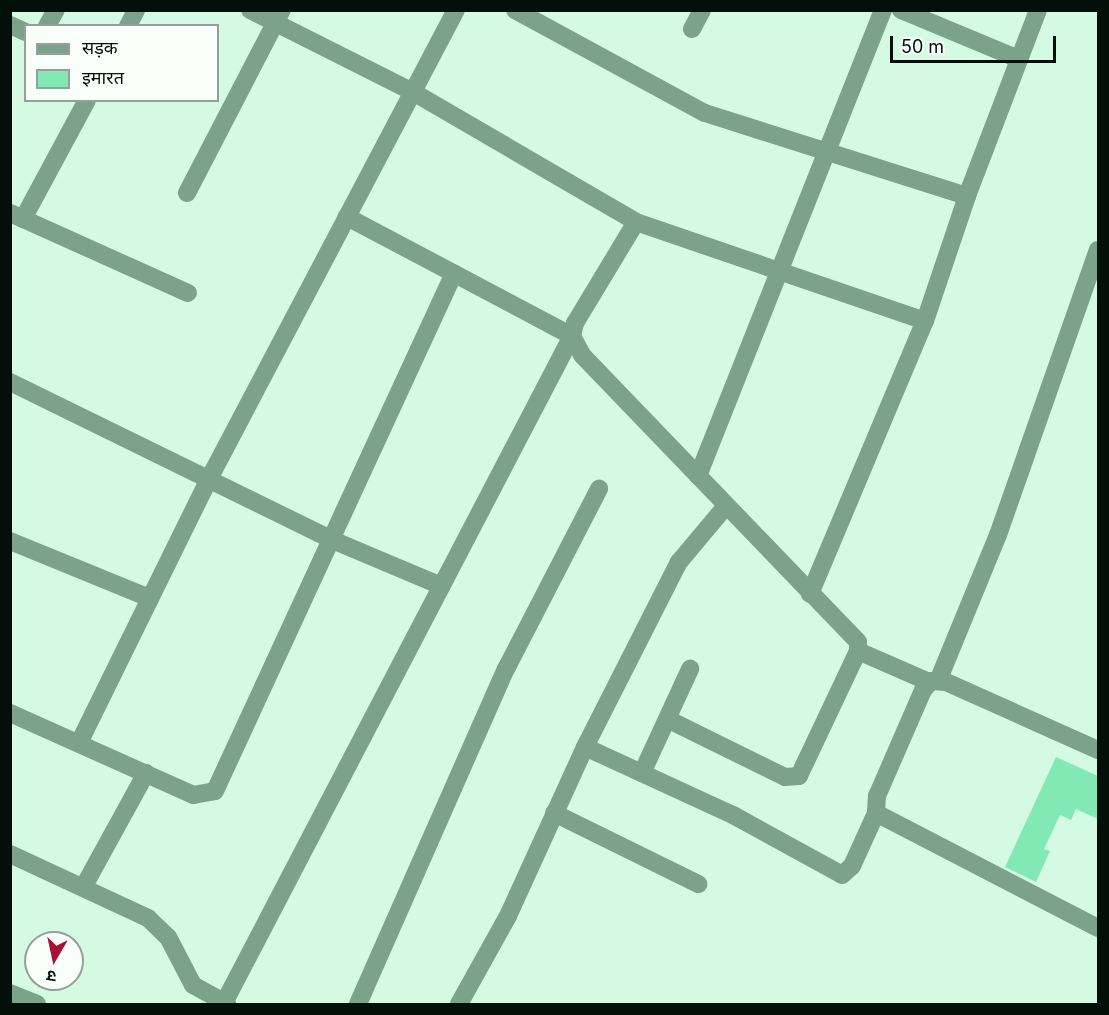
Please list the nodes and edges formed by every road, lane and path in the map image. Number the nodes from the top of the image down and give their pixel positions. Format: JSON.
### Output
{"nodes":[{"id":1,"x":56,"y":10,"type":"edge"},
{"id":2,"x":136,"y":10,"type":"edge"},
{"id":3,"x":250,"y":10,"type":"edge"},
{"id":4,"x":456,"y":10,"type":"edge"},
{"id":5,"x":515,"y":10,"type":"edge"},
{"id":6,"x":702,"y":10,"type":"edge"},
{"id":7,"x":883,"y":10,"type":"edge"},
{"id":8,"x":901,"y":10,"type":"edge"},
{"id":9,"x":1038,"y":10,"type":"edge"},
{"id":10,"x":279,"y":18,"type":"edge"},
{"id":11,"x":48,"y":24,"type":"edge"},
{"id":12,"x":129,"y":24,"type":"edge"},
{"id":13,"x":10,"y":25,"type":"edge"},
{"id":14,"x":692,"y":29,"type":"dead end"},
{"id":15,"x":24,"y":32,"type":"edge"},
{"id":16,"x":1019,"y":59,"type":"junction"},
{"id":17,"x":413,"y":92,"type":"junction"},
{"id":18,"x":86,"y":102,"type":"edge"},
{"id":19,"x":828,"y":152,"type":"junction"},
{"id":20,"x":187,"y":193,"type":"dead end"},
{"id":21,"x":967,"y":195,"type":"junction"},
{"id":22,"x":17,"y":216,"type":"edge"},
{"id":23,"x":347,"y":217,"type":"junction"},
{"id":24,"x":636,"y":222,"type":"junction"},
{"id":25,"x":1098,"y":250,"type":"edge"},
{"id":26,"x":780,"y":272,"type":"junction"},
{"id":27,"x":454,"y":273,"type":"junction"},
{"id":28,"x":189,"y":293,"type":"dead end"},
{"id":29,"x":926,"y":321,"type":"junction"},
{"id":30,"x":572,"y":336,"type":"junction"},
{"id":31,"x":10,"y":382,"type":"edge"},
{"id":32,"x":699,"y":476,"type":"junction"},
{"id":33,"x":209,"y":479,"type":"junction"},
{"id":34,"x":599,"y":489,"type":"dead end"},
{"id":35,"x":726,"y":506,"type":"junction"},
{"id":36,"x":330,"y":539,"type":"junction"},
{"id":37,"x":10,"y":541,"type":"edge"},
{"id":38,"x":441,"y":586,"type":"junction"},
{"id":39,"x":810,"y":594,"type":"junction"},
{"id":40,"x":150,"y":598,"type":"junction"},
{"id":41,"x":858,"y":651,"type":"junction"},
{"id":42,"x":690,"y":669,"type":"dead end"},
{"id":43,"x":933,"y":682,"type":"junction"},
{"id":44,"x":10,"y":713,"type":"edge"},
{"id":45,"x":667,"y":718,"type":"junction"},
{"id":46,"x":79,"y":742,"type":"junction"},
{"id":47,"x":585,"y":747,"type":"junction"},
{"id":48,"x":1098,"y":750,"type":"edge"},
{"id":49,"x":146,"y":773,"type":"junction"},
{"id":50,"x":642,"y":773,"type":"junction"},
{"id":51,"x":554,"y":813,"type":"junction"},
{"id":52,"x":876,"y":813,"type":"junction"},
{"id":53,"x":10,"y":854,"type":"edge"},
{"id":54,"x":698,"y":884,"type":"dead end"},
{"id":55,"x":84,"y":886,"type":"junction"},
{"id":56,"x":1098,"y":926,"type":"edge"},
{"id":57,"x":10,"y":993,"type":"edge"},
{"id":58,"x":225,"y":1004,"type":"edge"},
{"id":59,"x":37,"y":1005,"type":"edge"},
{"id":60,"x":358,"y":1005,"type":"edge"},
{"id":61,"x":459,"y":1005,"type":"edge"}],
"edges":[{"from":1,"to":11,"type":"street"},
{"from":2,"to":12,"type":"street"},
{"from":3,"to":10,"type":"street"},
{"from":4,"to":17,"type":"street"},
{"from":5,"to":19,"type":"street"},
{"from":6,"to":14,"type":"street"},
{"from":7,"to":19,"type":"street"},
{"from":8,"to":16,"type":"street"},
{"from":9,"to":16,"type":"street"},
{"from":10,"to":17,"type":"street"},
{"from":10,"to":20,"type":"street"},
{"from":13,"to":15,"type":"street"},
{"from":16,"to":21,"type":"street"},
{"from":17,"to":23,"type":"street"},
{"from":17,"to":24,"type":"street"},
{"from":18,"to":22,"type":"street"},
{"from":19,"to":21,"type":"street"},
{"from":19,"to":26,"type":"street"},
{"from":21,"to":29,"type":"street"},
{"from":22,"to":28,"type":"street"},
{"from":23,"to":27,"type":"street"},
{"from":23,"to":33,"type":"street"},
{"from":24,"to":26,"type":"street"},
{"from":24,"to":30,"type":"street"},
{"from":25,"to":43,"type":"street"},
{"from":26,"to":29,"type":"street"},
{"from":26,"to":32,"type":"street"},
{"from":27,"to":30,"type":"street"},
{"from":27,"to":36,"type":"street"},
{"from":29,"to":39,"type":"street"},
{"from":30,"to":32,"type":"street"},
{"from":30,"to":38,"type":"street"},
{"from":31,"to":33,"type":"street"},
{"from":32,"to":35,"type":"street"},
{"from":33,"to":36,"type":"street"},
{"from":33,"to":40,"type":"street"},
{"from":34,"to":60,"type":"street"},
{"from":35,"to":39,"type":"street"},
{"from":35,"to":47,"type":"street"},
{"from":36,"to":38,"type":"street"},
{"from":36,"to":49,"type":"street"},
{"from":37,"to":40,"type":"street"},
{"from":38,"to":58,"type":"street"},
{"from":39,"to":41,"type":"street"},
{"from":40,"to":46,"type":"street"},
{"from":41,"to":43,"type":"street"},
{"from":41,"to":45,"type":"street"},
{"from":42,"to":45,"type":"street"},
{"from":43,"to":48,"type":"street"},
{"from":43,"to":52,"type":"street"},
{"from":44,"to":46,"type":"street"},
{"from":45,"to":50,"type":"street"},
{"from":46,"to":49,"type":"street"},
{"from":47,"to":50,"type":"street"},
{"from":47,"to":51,"type":"street"},
{"from":49,"to":55,"type":"street"},
{"from":50,"to":52,"type":"street"},
{"from":51,"to":54,"type":"street"},
{"from":51,"to":61,"type":"street"},
{"from":52,"to":56,"type":"street"},
{"from":53,"to":55,"type":"street"},
{"from":55,"to":58,"type":"street"},
{"from":57,"to":59,"type":"street"}]}
